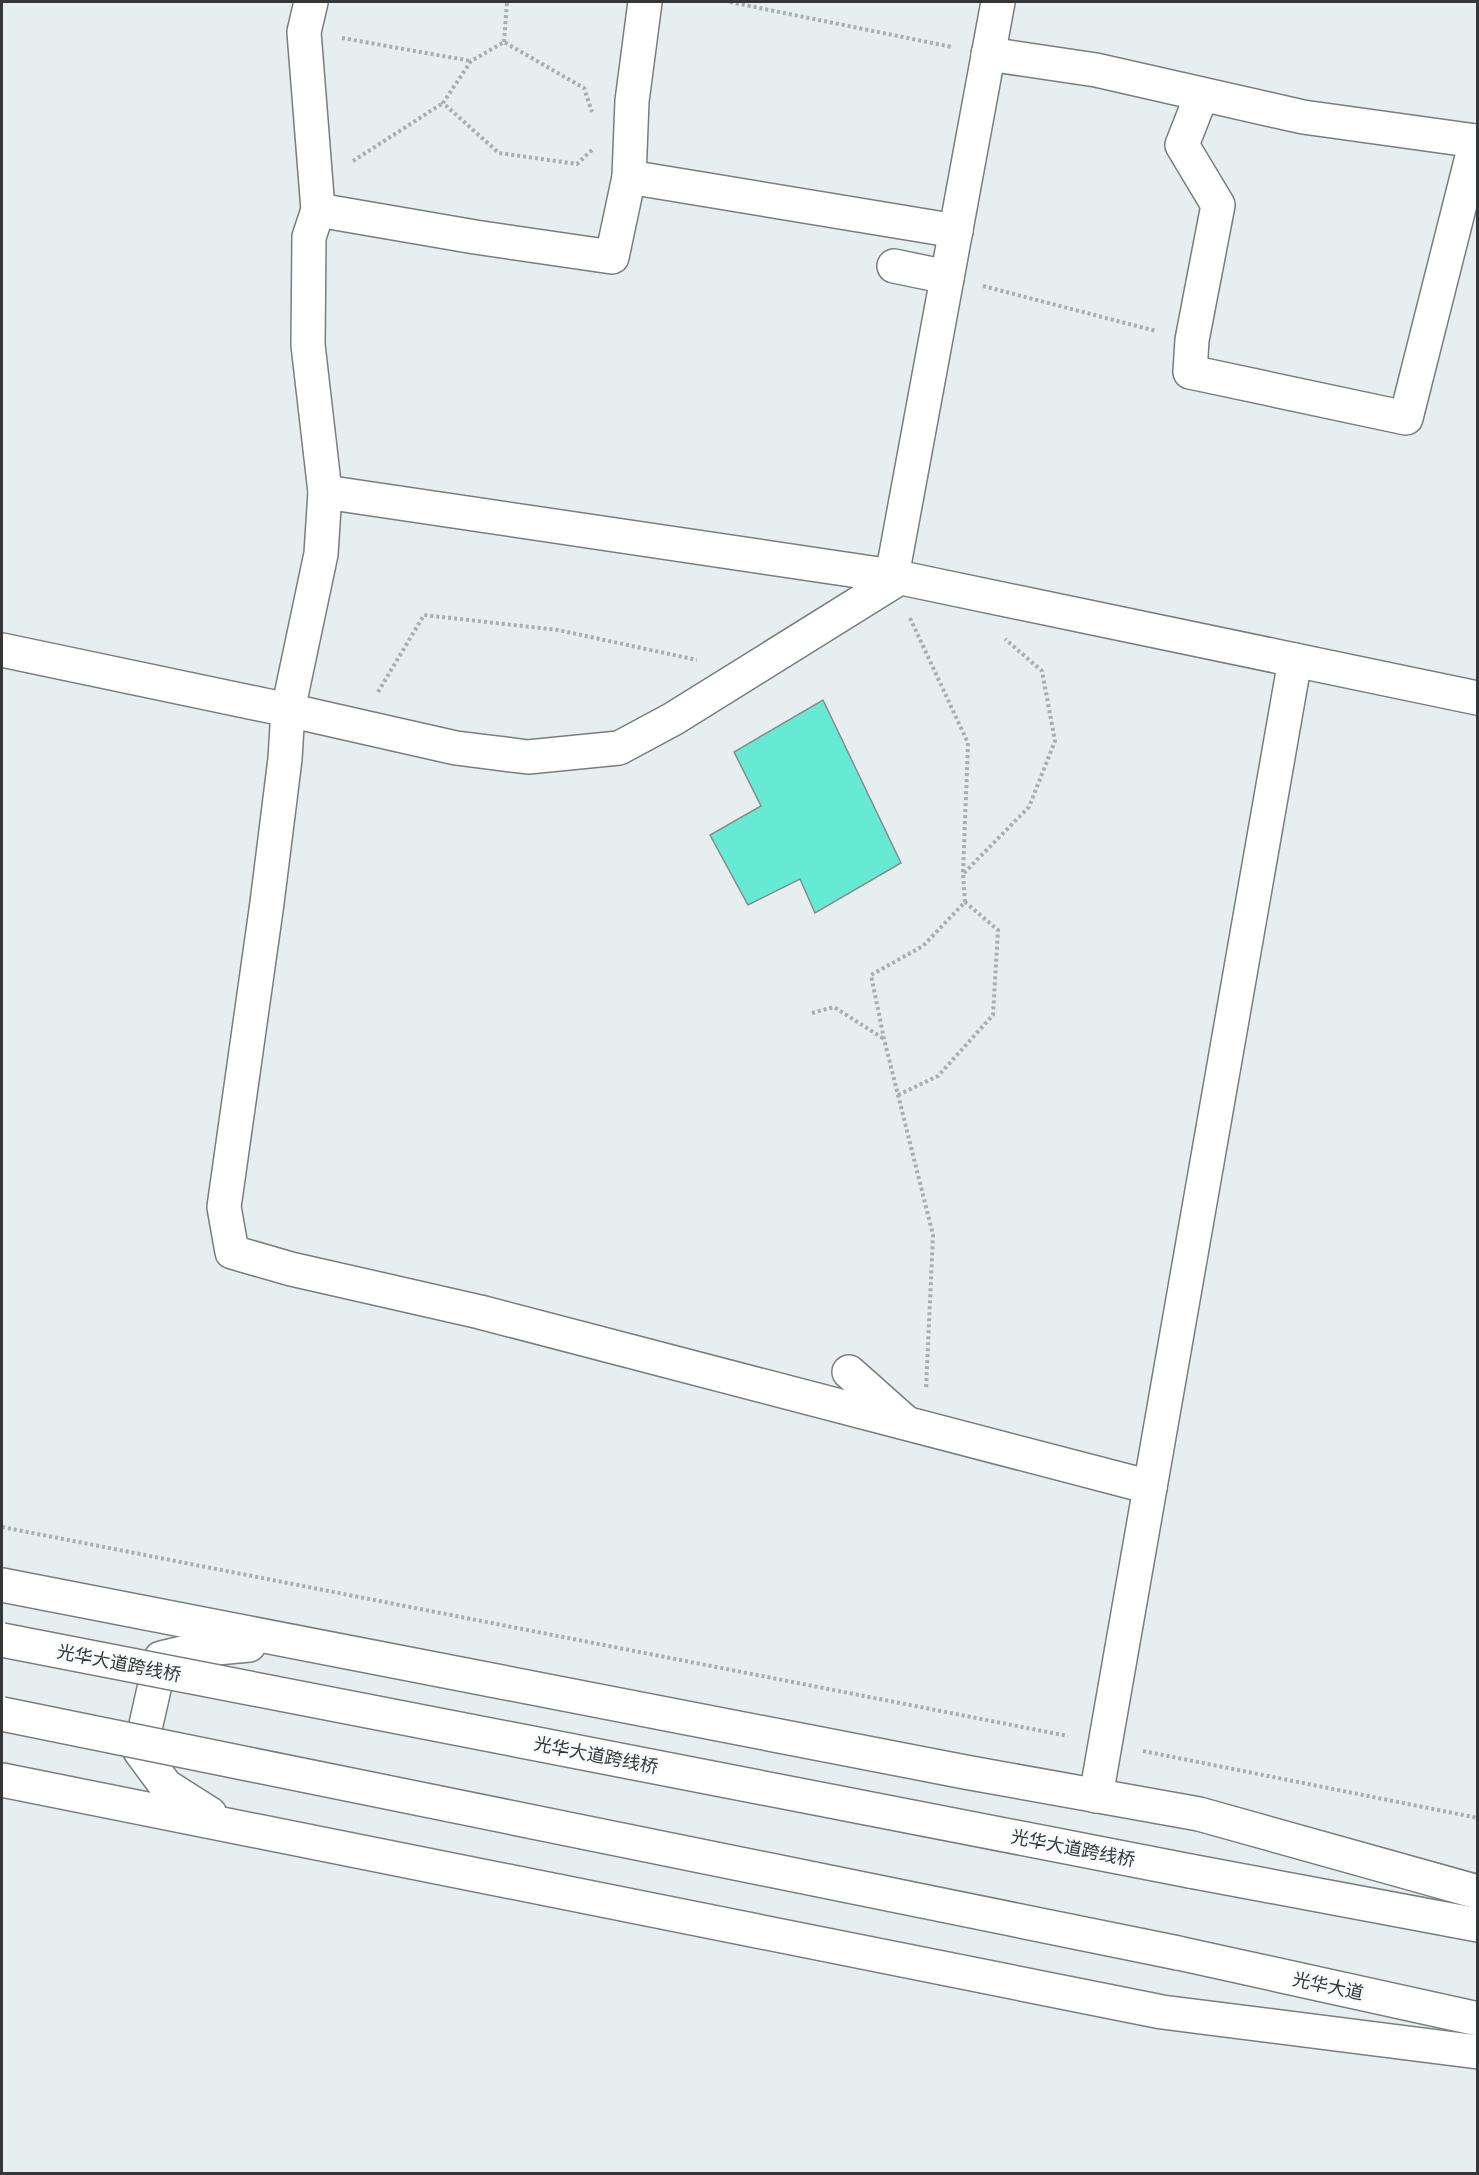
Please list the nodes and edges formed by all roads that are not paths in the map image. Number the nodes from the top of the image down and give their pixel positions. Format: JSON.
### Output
{"nodes":[{"id":1,"x":645,"y":2,"type":"edge"},
{"id":2,"x":998,"y":2,"type":"edge"},
{"id":3,"x":308,"y":17,"type":"edge"},
{"id":4,"x":988,"y":54,"type":"junction"},
{"id":5,"x":1202,"y":94,"type":"junction"},
{"id":6,"x":629,"y":177,"type":"junction"},
{"id":7,"x":317,"y":197,"type":"junction"},
{"id":8,"x":956,"y":231,"type":"junction"},
{"id":9,"x":894,"y":266,"type":"dead end"},
{"id":10,"x":947,"y":277,"type":"junction"},
{"id":11,"x":325,"y":492,"type":"junction"},
{"id":12,"x":892,"y":579,"type":"junction"},
{"id":13,"x":2,"y":650,"type":"edge"},
{"id":14,"x":1295,"y":660,"type":"junction"},
{"id":15,"x":1477,"y":699,"type":"edge"},
{"id":16,"x":288,"y":711,"type":"junction"},
{"id":17,"x":849,"y":1372,"type":"dead end"},
{"id":18,"x":917,"y":1427,"type":"junction"},
{"id":19,"x":1150,"y":1487,"type":"junction"},
{"id":20,"x":2,"y":1585,"type":"edge"},
{"id":21,"x":2,"y":1640,"type":"edge"},
{"id":22,"x":281,"y":1640,"type":"junction"},
{"id":23,"x":2,"y":1714,"type":"edge"},
{"id":24,"x":2,"y":1780,"type":"edge"},
{"id":25,"x":1096,"y":1796,"type":"junction"},
{"id":26,"x":228,"y":1826,"type":"junction"},
{"id":27,"x":1478,"y":1892,"type":"edge"},
{"id":28,"x":1478,"y":1926,"type":"edge"},
{"id":29,"x":1478,"y":2019,"type":"edge"},
{"id":30,"x":1478,"y":2052,"type":"edge"}],
"edges":[{"from":1,"to":6,"type":"main road"},
{"from":2,"to":4,"type":"main road"},
{"from":3,"to":7,"type":"main road"},
{"from":4,"to":5,"type":"main road"},
{"from":4,"to":8,"type":"main road"},
{"from":5,"to":5,"type":"main road"},
{"from":6,"to":7,"type":"main road"},
{"from":6,"to":8,"type":"main road"},
{"from":7,"to":11,"type":"main road"},
{"from":8,"to":10,"type":"main road"},
{"from":9,"to":10,"type":"main road"},
{"from":10,"to":12,"type":"main road"},
{"from":11,"to":12,"type":"main road"},
{"from":11,"to":16,"type":"main road"},
{"from":12,"to":14,"type":"main road"},
{"from":12,"to":16,"type":"main road"},
{"from":13,"to":16,"type":"main road"},
{"from":14,"to":15,"type":"main road"},
{"from":14,"to":19,"type":"main road"},
{"from":16,"to":18,"type":"main road"},
{"from":17,"to":18,"type":"main road"},
{"from":18,"to":19,"type":"main road"},
{"from":19,"to":25,"type":"main road"},
{"from":20,"to":22,"type":"main road"},
{"from":21,"to":28,"type":"main road","name":"光华大道跨线桥","bridge":true},
{"from":22,"to":25,"type":"main road"},
{"from":22,"to":26,"type":"main road"},
{"from":23,"to":29,"type":"main road","name":"光华大道","bridge":true},
{"from":24,"to":26,"type":"main road"},
{"from":25,"to":27,"type":"main road"},
{"from":26,"to":30,"type":"main road"}]}
